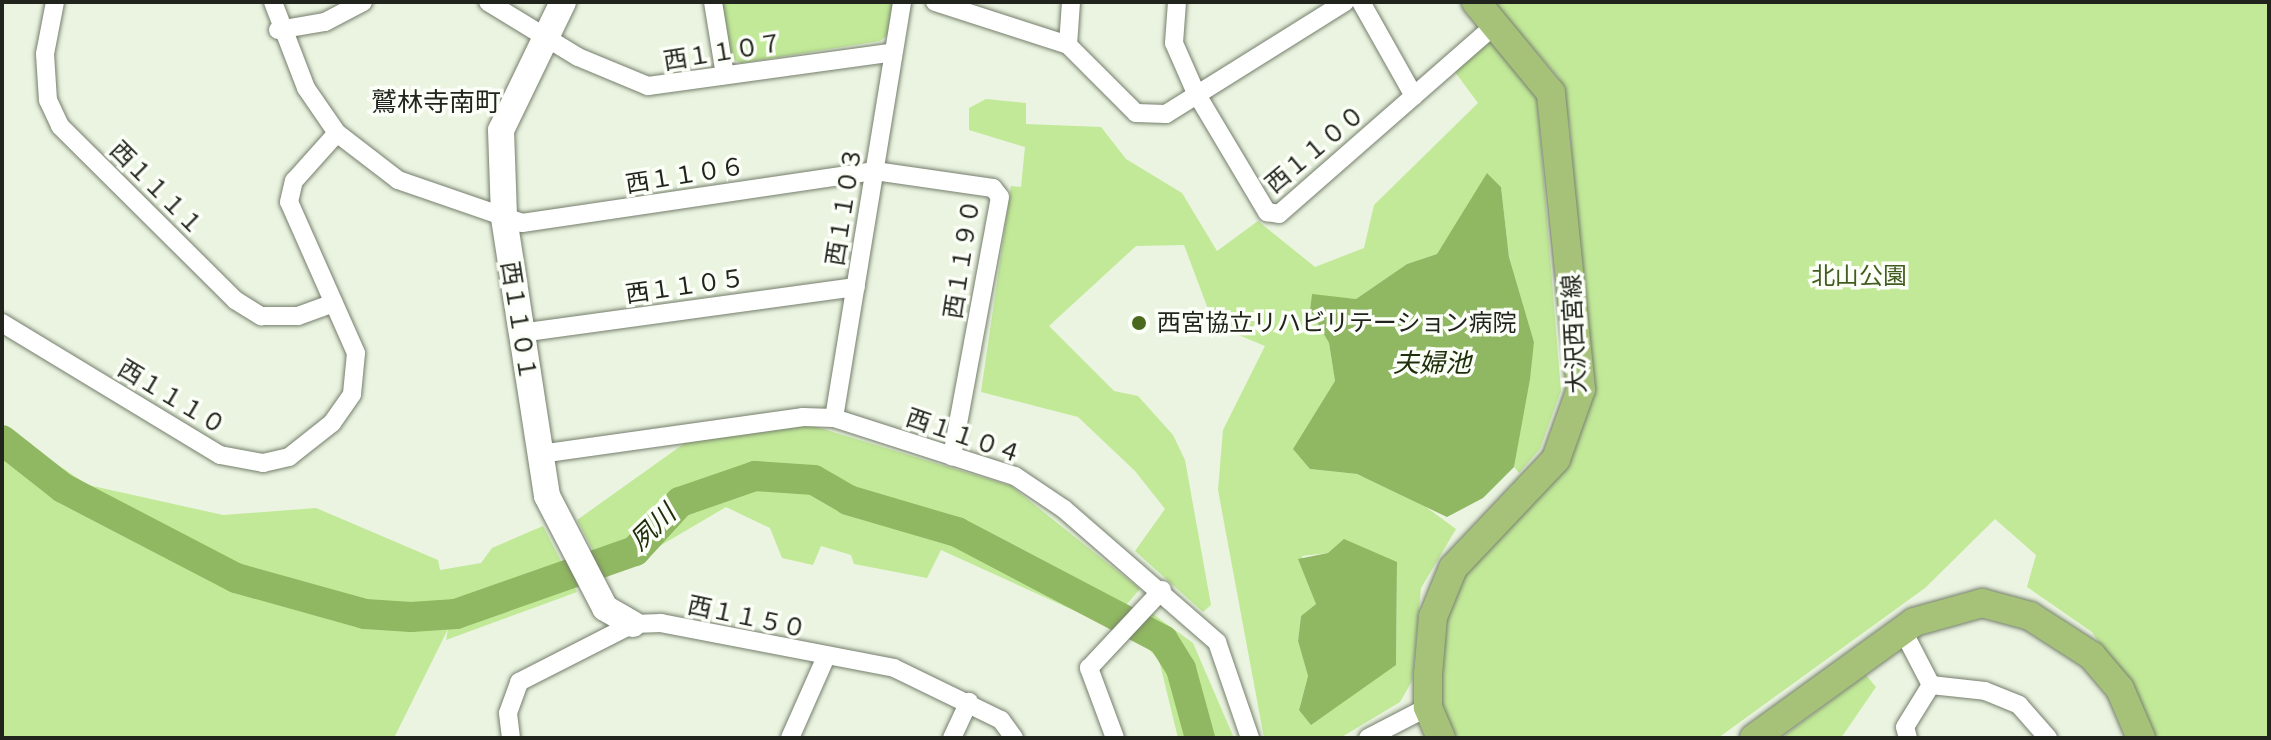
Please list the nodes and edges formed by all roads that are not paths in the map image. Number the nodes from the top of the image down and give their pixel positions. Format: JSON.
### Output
{"nodes":[{"id":1,"x":55,"y":2,"type":"edge"},
{"id":2,"x":273,"y":2,"type":"edge"},
{"id":3,"x":363,"y":2,"type":"edge"},
{"id":4,"x":488,"y":2,"type":"edge"},
{"id":5,"x":563,"y":2,"type":"edge"},
{"id":6,"x":713,"y":2,"type":"edge"},
{"id":7,"x":902,"y":2,"type":"edge"},
{"id":8,"x":935,"y":2,"type":"edge"},
{"id":9,"x":1071,"y":2,"type":"edge"},
{"id":10,"x":1177,"y":2,"type":"edge"},
{"id":11,"x":1345,"y":2,"type":"edge"},
{"id":12,"x":1361,"y":2,"type":"edge"},
{"id":13,"x":1476,"y":2,"type":"edge"},
{"id":14,"x":1497,"y":23,"type":"junction"},
{"id":15,"x":278,"y":30,"type":"junction"},
{"id":16,"x":544,"y":35,"type":"junction"},
{"id":17,"x":1068,"y":45,"type":"junction"},
{"id":18,"x":890,"y":53,"type":"junction"},
{"id":19,"x":725,"y":75,"type":"junction"},
{"id":20,"x":1196,"y":93,"type":"junction"},
{"id":21,"x":1414,"y":96,"type":"junction"},
{"id":22,"x":337,"y":133,"type":"junction"},
{"id":23,"x":875,"y":171,"type":"junction"},
{"id":24,"x":504,"y":218,"type":"junction"},
{"id":25,"x":856,"y":287,"type":"junction"},
{"id":26,"x":334,"y":303,"type":"junction"},
{"id":27,"x":2,"y":323,"type":"edge"},
{"id":28,"x":520,"y":333,"type":"junction"},
{"id":29,"x":834,"y":418,"type":"junction"},
{"id":30,"x":540,"y":454,"type":"junction"},
{"id":31,"x":952,"y":457,"type":"junction"},
{"id":32,"x":1162,"y":590,"type":"junction"},
{"id":33,"x":633,"y":624,"type":"junction"},
{"id":34,"x":1902,"y":629,"type":"junction"},
{"id":35,"x":825,"y":659,"type":"junction"},
{"id":36,"x":1931,"y":685,"type":"junction"},
{"id":37,"x":969,"y":702,"type":"junction"},
{"id":38,"x":1428,"y":707,"type":"junction"},
{"id":39,"x":2041,"y":736,"type":"edge"},
{"id":40,"x":511,"y":738,"type":"edge"},
{"id":41,"x":790,"y":738,"type":"edge"},
{"id":42,"x":952,"y":738,"type":"edge"},
{"id":43,"x":1014,"y":738,"type":"edge"},
{"id":44,"x":1115,"y":738,"type":"edge"},
{"id":45,"x":1250,"y":738,"type":"edge"},
{"id":46,"x":1368,"y":738,"type":"edge"},
{"id":47,"x":1441,"y":738,"type":"edge"},
{"id":48,"x":1754,"y":738,"type":"edge"},
{"id":49,"x":1908,"y":738,"type":"edge"},
{"id":50,"x":2141,"y":738,"type":"edge"}],
"edges":[{"from":1,"to":26,"type":"street","name":"西１１１１"},
{"from":2,"to":15,"type":"street"},
{"from":3,"to":15,"type":"street"},
{"from":4,"to":16,"type":"street","name":"西１１０７"},
{"from":5,"to":16,"type":"street","name":"西１１０１"},
{"from":6,"to":19,"type":"street"},
{"from":7,"to":18,"type":"street","name":"西１１０３"},
{"from":8,"to":17,"type":"street"},
{"from":9,"to":17,"type":"street"},
{"from":10,"to":20,"type":"street","name":"西１１００"},
{"from":11,"to":20,"type":"street"},
{"from":12,"to":21,"type":"street"},
{"from":13,"to":14,"type":"main road","name":"大沢西宮線"},
{"from":14,"to":21,"type":"street","name":"西１１００"},
{"from":14,"to":38,"type":"main road","name":"大沢西宮線"},
{"from":15,"to":22,"type":"street"},
{"from":16,"to":19,"type":"street","name":"西１１０７"},
{"from":16,"to":24,"type":"street","name":"西１１０１"},
{"from":17,"to":20,"type":"street"},
{"from":18,"to":19,"type":"street","name":"西１１０７"},
{"from":18,"to":23,"type":"street","name":"西１１０３"},
{"from":20,"to":21,"type":"street","name":"西１１００"},
{"from":22,"to":24,"type":"street"},
{"from":22,"to":26,"type":"street","name":"西１１１０"},
{"from":23,"to":24,"type":"street","name":"西１１０６"},
{"from":23,"to":25,"type":"street","name":"西１１０３"},
{"from":23,"to":31,"type":"street","name":"西１１９０"},
{"from":24,"to":28,"type":"street","name":"西１１０１"},
{"from":25,"to":28,"type":"street","name":"西１１０５"},
{"from":25,"to":29,"type":"street","name":"西１１０３"},
{"from":26,"to":27,"type":"street","name":"西１１１０"},
{"from":28,"to":30,"type":"street","name":"西１１０１"},
{"from":29,"to":30,"type":"street","name":"西１１０４"},
{"from":29,"to":31,"type":"street","name":"西１１０４"},
{"from":30,"to":33,"type":"street","name":"西１１０１"},
{"from":31,"to":32,"type":"street","name":"西１１０４"},
{"from":32,"to":44,"type":"street"},
{"from":32,"to":45,"type":"street","name":"西１１０４"},
{"from":33,"to":35,"type":"street","name":"西１１５０"},
{"from":33,"to":40,"type":"street","name":"西１１５０"},
{"from":34,"to":36,"type":"street"},
{"from":34,"to":48,"type":"main road"},
{"from":34,"to":50,"type":"main road"},
{"from":35,"to":37,"type":"street","name":"西１１５０"},
{"from":35,"to":41,"type":"street"},
{"from":36,"to":39,"type":"street"},
{"from":36,"to":49,"type":"street"},
{"from":37,"to":42,"type":"street"},
{"from":37,"to":43,"type":"street","name":"西１１５０"},
{"from":38,"to":46,"type":"street"},
{"from":38,"to":47,"type":"main road","name":"大沢西宮線"}]}
